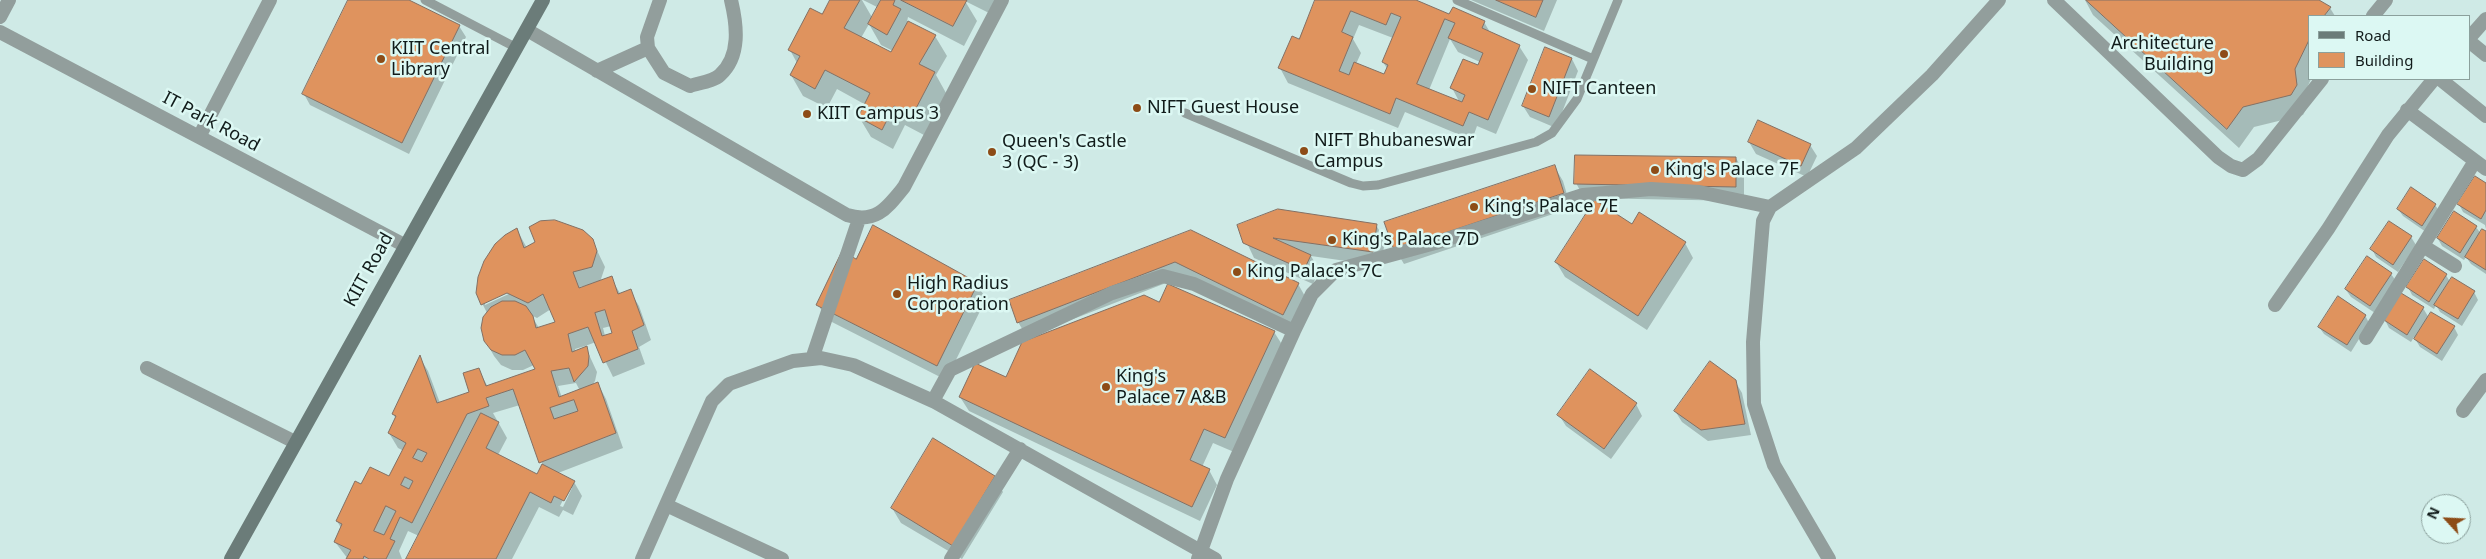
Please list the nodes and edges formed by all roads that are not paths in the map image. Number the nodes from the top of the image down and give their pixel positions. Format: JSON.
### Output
{"nodes":[{"id":1,"x":9,"y":0,"type":"edge"},
{"id":2,"x":270,"y":0,"type":"edge"},
{"id":3,"x":425,"y":0,"type":"edge"},
{"id":4,"x":543,"y":0,"type":"edge"},
{"id":5,"x":660,"y":0,"type":"edge"},
{"id":6,"x":731,"y":0,"type":"edge"},
{"id":7,"x":1002,"y":0,"type":"edge"},
{"id":8,"x":1457,"y":0,"type":"edge"},
{"id":9,"x":1618,"y":0,"type":"edge"},
{"id":10,"x":2000,"y":0,"type":"edge"},
{"id":11,"x":2054,"y":0,"type":"edge"},
{"id":12,"x":2386,"y":0,"type":"edge"},
{"id":13,"x":2374,"y":15,"type":"edge"},
{"id":14,"x":0,"y":17,"type":"edge"},
{"id":15,"x":2486,"y":19,"type":"edge"},
{"id":16,"x":527,"y":30,"type":"junction"},
{"id":17,"x":0,"y":32,"type":"edge"},
{"id":18,"x":2471,"y":36,"type":"edge"},
{"id":19,"x":2471,"y":43,"type":"edge"},
{"id":20,"x":515,"y":47,"type":"junction"},
{"id":21,"x":648,"y":48,"type":"junction"},
{"id":22,"x":2486,"y":55,"type":"edge"},
{"id":23,"x":1593,"y":59,"type":"junction"},
{"id":24,"x":597,"y":71,"type":"junction"},
{"id":25,"x":2321,"y":80,"type":"edge"},
{"id":26,"x":2433,"y":80,"type":"edge"},
{"id":27,"x":2441,"y":80,"type":"edge"},
{"id":28,"x":2408,"y":110,"type":"junction"},
{"id":29,"x":1185,"y":113,"type":"dead end"},
{"id":30,"x":2486,"y":116,"type":"edge"},
{"id":31,"x":199,"y":137,"type":"junction"},
{"id":32,"x":2481,"y":165,"type":"edge"},
{"id":33,"x":1770,"y":207,"type":"junction"},
{"id":34,"x":859,"y":219,"type":"junction"},
{"id":35,"x":404,"y":245,"type":"junction"},
{"id":36,"x":2423,"y":246,"type":"junction"},
{"id":37,"x":2455,"y":266,"type":"dead end"},
{"id":38,"x":2275,"y":305,"type":"dead end"},
{"id":39,"x":1294,"y":331,"type":"junction"},
{"id":40,"x":2366,"y":338,"type":"dead end"},
{"id":41,"x":812,"y":359,"type":"junction"},
{"id":42,"x":147,"y":368,"type":"dead end"},
{"id":43,"x":2486,"y":380,"type":"edge"},
{"id":44,"x":933,"y":401,"type":"junction"},
{"id":45,"x":2464,"y":411,"type":"dead end"},
{"id":46,"x":295,"y":442,"type":"junction"},
{"id":47,"x":1020,"y":449,"type":"junction"},
{"id":48,"x":666,"y":505,"type":"junction"},
{"id":49,"x":1822,"y":555,"type":"edge"},
{"id":50,"x":1205,"y":557,"type":"edge"},
{"id":51,"x":231,"y":559,"type":"edge"},
{"id":52,"x":642,"y":559,"type":"edge"},
{"id":53,"x":782,"y":559,"type":"edge"},
{"id":54,"x":951,"y":559,"type":"edge"}],
"edges":[{"from":1,"to":14,"type":"street"},
{"from":2,"to":31,"type":"street"},
{"from":3,"to":20,"type":"lane"},
{"from":4,"to":16,"type":"main road","name":"KIIT Road"},
{"from":5,"to":21,"type":"street"},
{"from":6,"to":21,"type":"street"},
{"from":7,"to":34,"type":"street"},
{"from":8,"to":23,"type":"lane"},
{"from":9,"to":23,"type":"lane"},
{"from":10,"to":33,"type":"street"},
{"from":11,"to":25,"type":"street"},
{"from":12,"to":13,"type":"street"},
{"from":15,"to":18,"type":"street"},
{"from":16,"to":20,"type":"main road","name":"KIIT Road"},
{"from":16,"to":24,"type":"street"},
{"from":17,"to":31,"type":"street","name":"IT Park Road"},
{"from":19,"to":22,"type":"street"},
{"from":20,"to":35,"type":"main road","name":"KIIT Road"},
{"from":21,"to":24,"type":"street"},
{"from":23,"to":29,"type":"lane"},
{"from":24,"to":34,"type":"street"},
{"from":26,"to":28,"type":"street"},
{"from":27,"to":30,"type":"street"},
{"from":28,"to":32,"type":"street"},
{"from":28,"to":38,"type":"street"},
{"from":31,"to":35,"type":"street","name":"IT Park Road"},
{"from":32,"to":36,"type":"street"},
{"from":33,"to":39,"type":"street"},
{"from":33,"to":49,"type":"street"},
{"from":34,"to":41,"type":"street"},
{"from":35,"to":46,"type":"main road","name":"KIIT Road"},
{"from":36,"to":37,"type":"street"},
{"from":36,"to":40,"type":"street"},
{"from":39,"to":44,"type":"street"},
{"from":39,"to":50,"type":"street"},
{"from":41,"to":44,"type":"street"},
{"from":41,"to":48,"type":"street"},
{"from":42,"to":46,"type":"street"},
{"from":43,"to":45,"type":"street"},
{"from":44,"to":47,"type":"street"},
{"from":46,"to":51,"type":"main road","name":"KIIT Road"},
{"from":47,"to":50,"type":"street"},
{"from":47,"to":54,"type":"street"},
{"from":48,"to":52,"type":"street"},
{"from":48,"to":53,"type":"street"}]}
